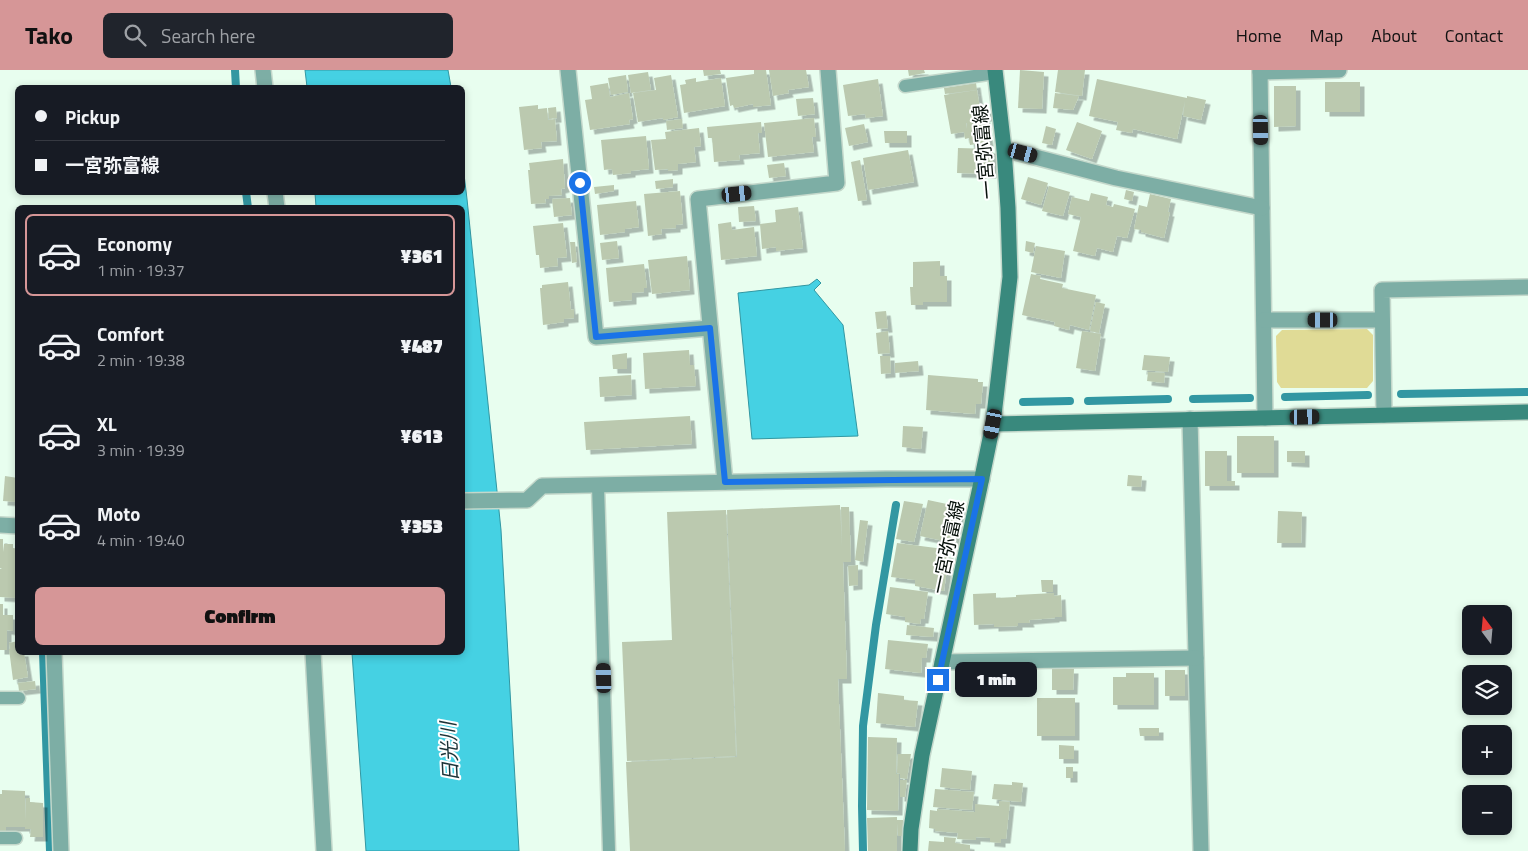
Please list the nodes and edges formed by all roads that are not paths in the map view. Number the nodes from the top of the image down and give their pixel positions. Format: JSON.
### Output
{"nodes":[{"id":1,"x":263,"y":70,"type":"edge"},
{"id":2,"x":571,"y":70,"type":"edge"},
{"id":3,"x":828,"y":70,"type":"edge"},
{"id":4,"x":1339,"y":70,"type":"edge"},
{"id":5,"x":1260,"y":71,"type":"edge"},
{"id":6,"x":995,"y":72,"type":"edge"},
{"id":7,"x":265,"y":85,"type":"edge"},
{"id":8,"x":905,"y":86,"type":"dead end"},
{"id":9,"x":1004,"y":148,"type":"junction"},
{"id":10,"x":1262,"y":208,"type":"junction"},
{"id":11,"x":1528,"y":287,"type":"edge"},
{"id":12,"x":1264,"y":320,"type":"junction"},
{"id":13,"x":1382,"y":320,"type":"junction"},
{"id":14,"x":710,"y":328,"type":"junction"},
{"id":15,"x":1528,"y":412,"type":"edge"},
{"id":16,"x":1384,"y":415,"type":"junction"},
{"id":17,"x":1266,"y":418,"type":"junction"},
{"id":18,"x":1190,"y":419,"type":"junction"},
{"id":19,"x":993,"y":424,"type":"junction"},
{"id":20,"x":982,"y":479,"type":"junction"},
{"id":21,"x":725,"y":482,"type":"junction"},
{"id":22,"x":598,"y":485,"type":"junction"},
{"id":23,"x":465,"y":501,"type":"edge"},
{"id":24,"x":0,"y":525,"type":"edge"},
{"id":25,"x":15,"y":526,"type":"edge"},
{"id":26,"x":54,"y":655,"type":"edge"},
{"id":27,"x":313,"y":655,"type":"edge"},
{"id":28,"x":1196,"y":658,"type":"junction"},
{"id":29,"x":942,"y":662,"type":"junction"},
{"id":30,"x":0,"y":698,"type":"edge"},
{"id":31,"x":19,"y":698,"type":"dead end"},
{"id":32,"x":0,"y":838,"type":"edge"},
{"id":33,"x":16,"y":838,"type":"dead end"},
{"id":34,"x":61,"y":851,"type":"edge"},
{"id":35,"x":324,"y":851,"type":"edge"},
{"id":36,"x":609,"y":851,"type":"edge"},
{"id":37,"x":910,"y":851,"type":"edge"},
{"id":38,"x":1201,"y":851,"type":"edge"}],
"edges":[{"from":1,"to":7,"type":"street"},
{"from":2,"to":14,"type":"street"},
{"from":3,"to":14,"type":"street"},
{"from":4,"to":5,"type":"street"},
{"from":5,"to":10,"type":"street"},
{"from":6,"to":8,"type":"lane"},
{"from":6,"to":9,"type":"main road","name":"一宮弥富線"},
{"from":9,"to":10,"type":"street"},
{"from":9,"to":19,"type":"main road","name":"一宮弥富線"},
{"from":10,"to":12,"type":"street"},
{"from":11,"to":13,"type":"street"},
{"from":12,"to":13,"type":"street"},
{"from":12,"to":17,"type":"street"},
{"from":13,"to":16,"type":"street"},
{"from":14,"to":21,"type":"street"},
{"from":15,"to":16,"type":"main road"},
{"from":16,"to":17,"type":"main road"},
{"from":17,"to":18,"type":"main road"},
{"from":18,"to":19,"type":"main road"},
{"from":18,"to":28,"type":"street"},
{"from":19,"to":20,"type":"main road","name":"一宮弥富線"},
{"from":20,"to":21,"type":"street"},
{"from":20,"to":29,"type":"main road","name":"一宮弥富線"},
{"from":21,"to":22,"type":"street"},
{"from":22,"to":23,"type":"street"},
{"from":22,"to":36,"type":"lane"},
{"from":24,"to":25,"type":"street"},
{"from":26,"to":34,"type":"street"},
{"from":27,"to":35,"type":"street"},
{"from":28,"to":29,"type":"street"},
{"from":28,"to":38,"type":"street"},
{"from":29,"to":37,"type":"main road","name":"一宮弥富線"},
{"from":30,"to":31,"type":"lane"},
{"from":32,"to":33,"type":"lane"}]}
